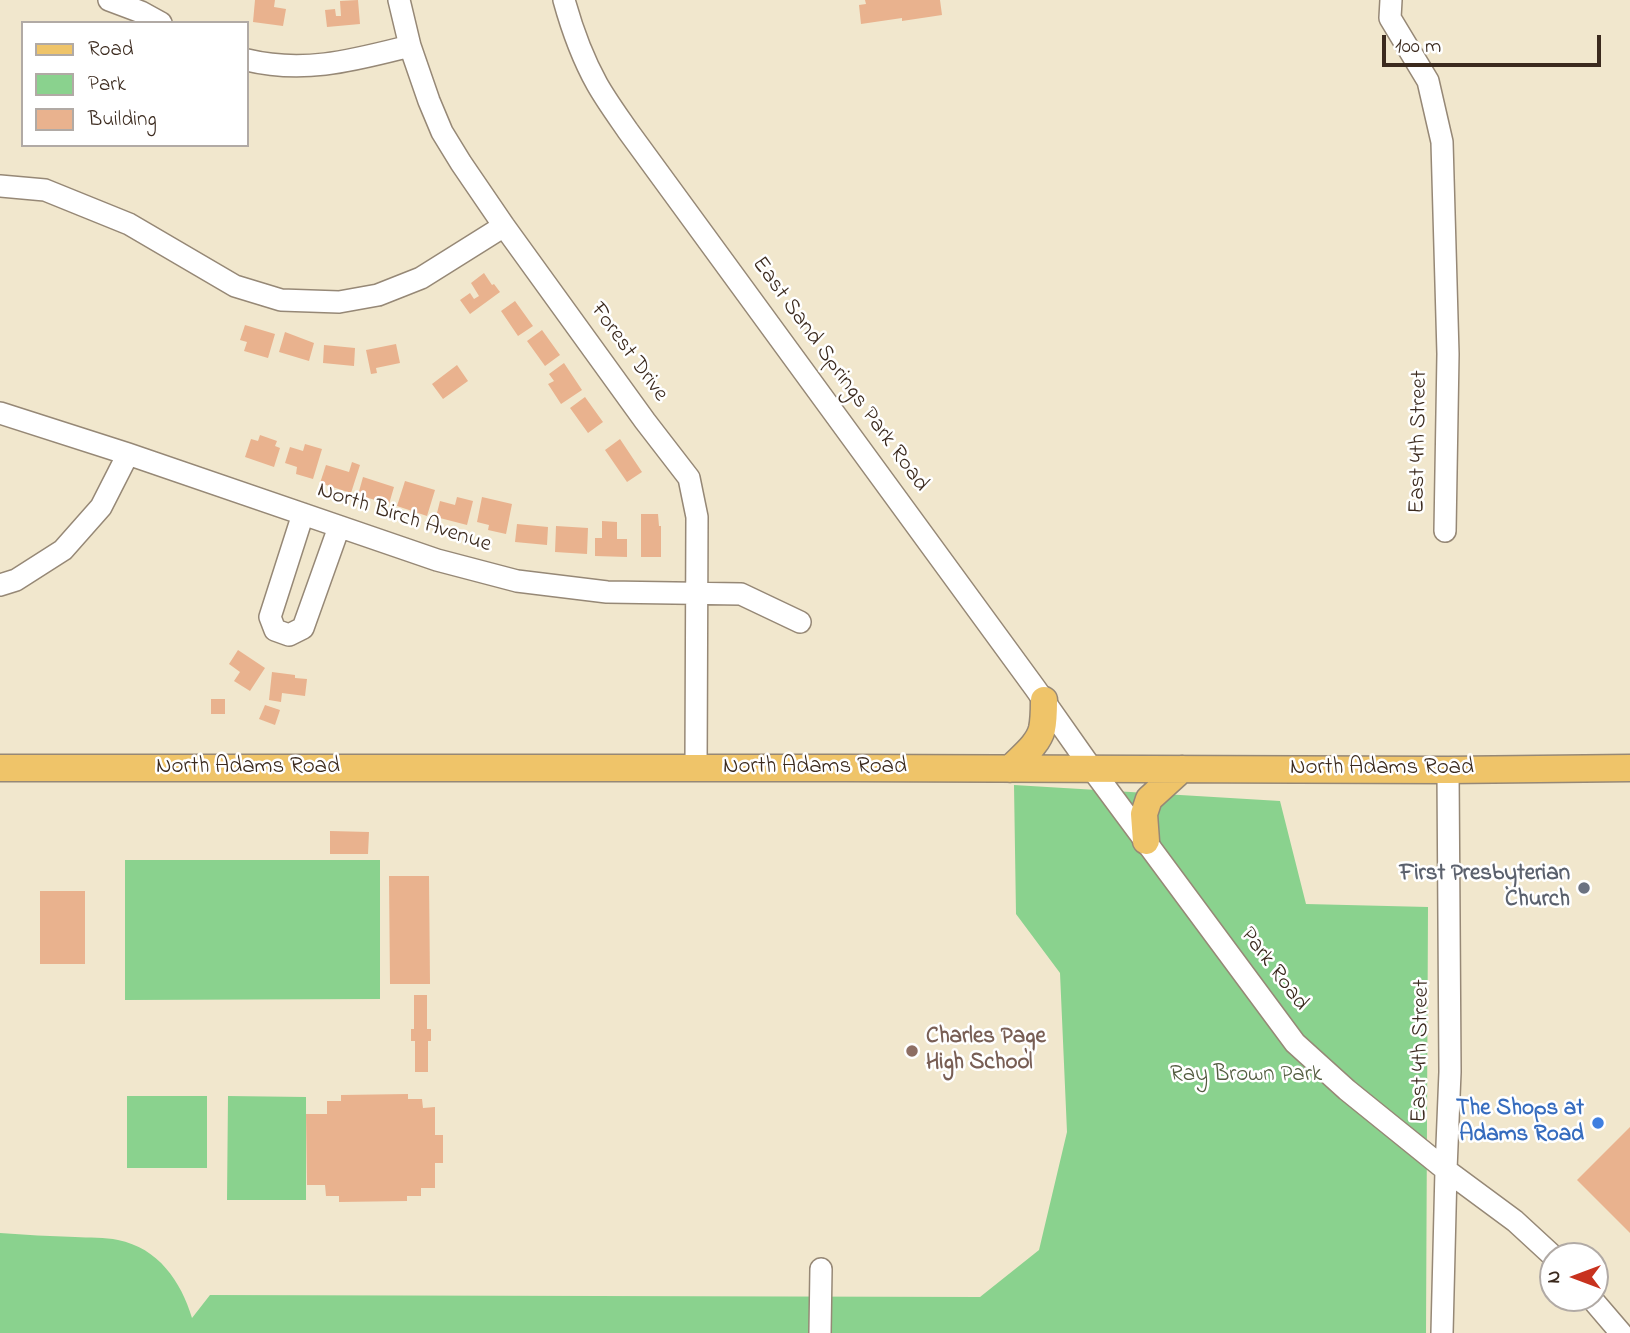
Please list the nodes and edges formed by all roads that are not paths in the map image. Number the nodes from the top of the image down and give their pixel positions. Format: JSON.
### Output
{"nodes":[{"id":1,"x":109,"y":0,"type":"edge"},
{"id":2,"x":399,"y":0,"type":"edge"},
{"id":3,"x":564,"y":0,"type":"edge"},
{"id":4,"x":1391,"y":0,"type":"edge"},
{"id":5,"x":157,"y":21,"type":"edge"},
{"id":6,"x":410,"y":46,"type":"junction"},
{"id":7,"x":248,"y":60,"type":"edge"},
{"id":8,"x":0,"y":186,"type":"edge"},
{"id":9,"x":504,"y":226,"type":"junction"},
{"id":10,"x":0,"y":413,"type":"edge"},
{"id":11,"x":128,"y":454,"type":"junction"},
{"id":12,"x":303,"y":514,"type":"junction"},
{"id":13,"x":339,"y":527,"type":"junction"},
{"id":14,"x":1445,"y":531,"type":"dead end"},
{"id":15,"x":0,"y":585,"type":"edge"},
{"id":16,"x":698,"y":592,"type":"junction"},
{"id":17,"x":800,"y":622,"type":"dead end"},
{"id":18,"x":1044,"y":701,"type":"junction"},
{"id":19,"x":0,"y":768,"type":"edge"},
{"id":20,"x":696,"y":768,"type":"junction"},
{"id":21,"x":1630,"y":768,"type":"edge"},
{"id":22,"x":1010,"y":769,"type":"junction"},
{"id":23,"x":1092,"y":769,"type":"junction"},
{"id":24,"x":1182,"y":769,"type":"junction"},
{"id":25,"x":1448,"y":771,"type":"junction"},
{"id":26,"x":1146,"y":841,"type":"junction"},
{"id":27,"x":1446,"y":1170,"type":"junction"},
{"id":28,"x":1539,"y":1243,"type":"edge"},
{"id":29,"x":821,"y":1269,"type":"dead end"},
{"id":30,"x":1603,"y":1312,"type":"edge"},
{"id":31,"x":820,"y":1333,"type":"edge"},
{"id":32,"x":1442,"y":1333,"type":"edge"},
{"id":33,"x":1621,"y":1333,"type":"edge"}],
"edges":[{"from":1,"to":5,"type":"street"},
{"from":2,"to":6,"type":"street","name":"Forest Drive"},
{"from":3,"to":18,"type":"street","name":"East Sand Springs Park Road"},
{"from":4,"to":14,"type":"street","name":"East 4th Street"},
{"from":6,"to":7,"type":"street"},
{"from":6,"to":9,"type":"street","name":"Forest Drive"},
{"from":8,"to":9,"type":"street"},
{"from":9,"to":16,"type":"street","name":"Forest Drive"},
{"from":10,"to":11,"type":"street","name":"North Birch Avenue"},
{"from":11,"to":12,"type":"street","name":"North Birch Avenue"},
{"from":11,"to":15,"type":"street"},
{"from":12,"to":13,"type":"street","name":"North Birch Avenue"},
{"from":12,"to":13,"type":"street"},
{"from":13,"to":16,"type":"street","name":"North Birch Avenue"},
{"from":16,"to":17,"type":"street","name":"North Birch Avenue"},
{"from":16,"to":20,"type":"street","name":"Forest Drive"},
{"from":18,"to":22,"type":"main road"},
{"from":18,"to":23,"type":"street","name":"East Sand Springs Park Road"},
{"from":19,"to":20,"type":"main road","name":"North Adams Road"},
{"from":20,"to":22,"type":"main road","name":"North Adams Road"},
{"from":21,"to":25,"type":"main road","name":"North Adams Road"},
{"from":22,"to":23,"type":"main road","name":"North Adams Road"},
{"from":23,"to":24,"type":"main road","name":"North Adams Road"},
{"from":23,"to":26,"type":"street","name":"Park Road"},
{"from":24,"to":25,"type":"main road","name":"North Adams Road"},
{"from":24,"to":26,"type":"main road"},
{"from":25,"to":27,"type":"street","name":"East 4th Street"},
{"from":26,"to":27,"type":"street","name":"Park Road"},
{"from":27,"to":28,"type":"street","name":"Park Road"},
{"from":27,"to":32,"type":"street","name":"East 4th Street"},
{"from":29,"to":31,"type":"street"},
{"from":30,"to":33,"type":"street"}]}
